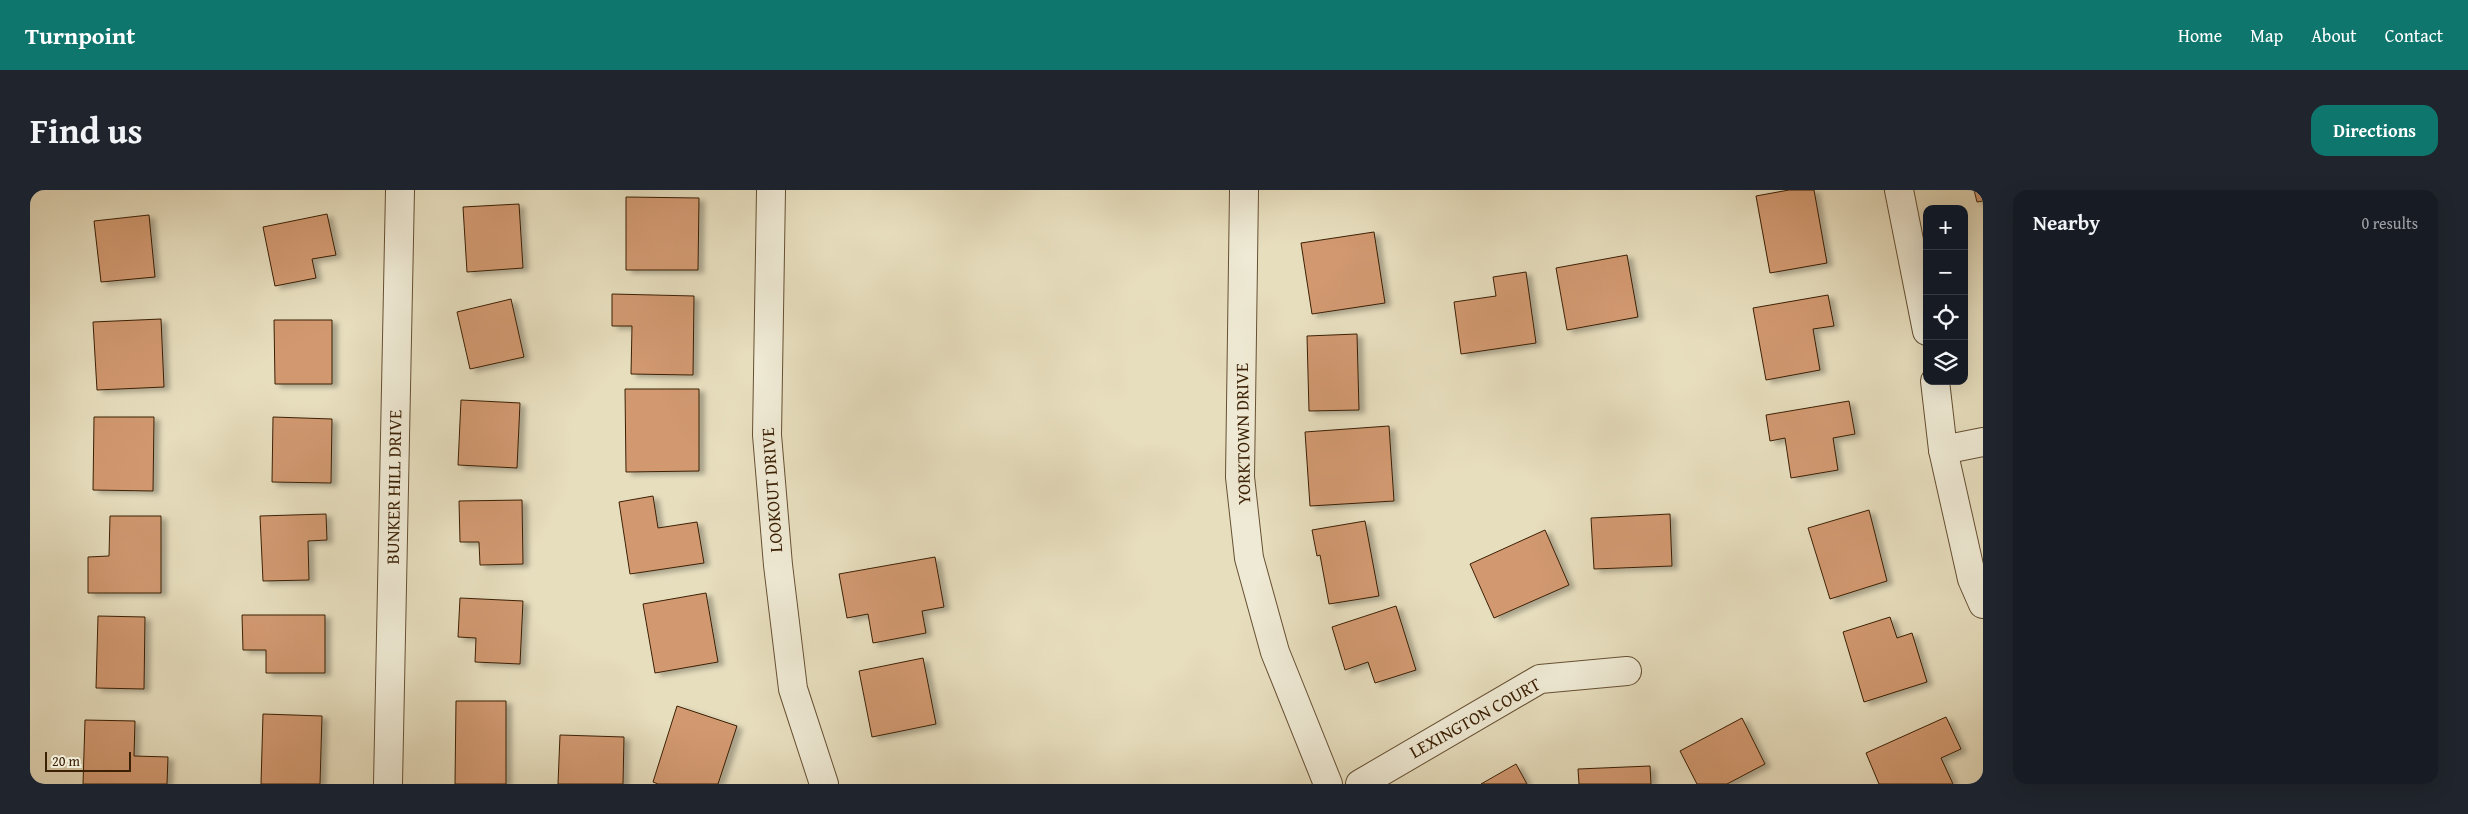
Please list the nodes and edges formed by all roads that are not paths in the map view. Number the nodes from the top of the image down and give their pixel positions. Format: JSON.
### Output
{"nodes":[{"id":1,"x":400,"y":190,"type":"edge"},
{"id":2,"x":771,"y":190,"type":"edge"},
{"id":3,"x":1244,"y":190,"type":"edge"},
{"id":4,"x":1899,"y":190,"type":"edge"},
{"id":5,"x":1923,"y":311,"type":"edge"},
{"id":6,"x":1935,"y":385,"type":"edge"},
{"id":7,"x":1983,"y":442,"type":"edge"},
{"id":8,"x":1943,"y":450,"type":"junction"},
{"id":9,"x":1983,"y":604,"type":"edge"},
{"id":10,"x":1627,"y":671,"type":"dead end"},
{"id":11,"x":388,"y":784,"type":"edge"},
{"id":12,"x":824,"y":784,"type":"edge"},
{"id":13,"x":1328,"y":784,"type":"edge"},
{"id":14,"x":1360,"y":784,"type":"edge"}],
"edges":[{"from":1,"to":11,"type":"street","name":"BUNKER HILL DRIVE"},
{"from":2,"to":12,"type":"street","name":"LOOKOUT DRIVE"},
{"from":3,"to":13,"type":"street","name":"YORKTOWN DRIVE"},
{"from":4,"to":5,"type":"street"},
{"from":6,"to":8,"type":"street"},
{"from":7,"to":8,"type":"street"},
{"from":8,"to":9,"type":"street"},
{"from":10,"to":14,"type":"street","name":"LEXINGTON COURT"}]}
